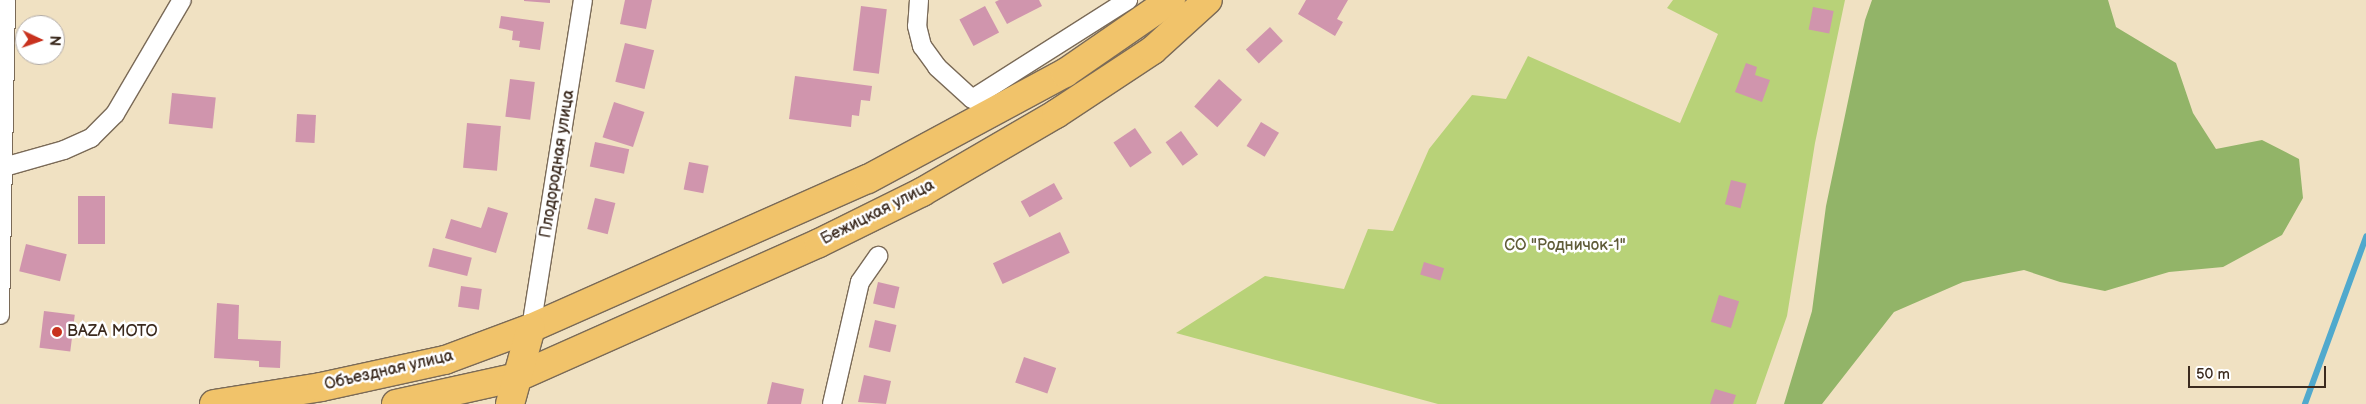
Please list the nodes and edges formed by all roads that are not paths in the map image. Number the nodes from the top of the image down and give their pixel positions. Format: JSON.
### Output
{"nodes":[{"id":1,"x":6,"y":0,"type":"edge"},
{"id":2,"x":182,"y":0,"type":"edge"},
{"id":3,"x":583,"y":0,"type":"edge"},
{"id":4,"x":919,"y":0,"type":"edge"},
{"id":5,"x":1128,"y":0,"type":"edge"},
{"id":6,"x":1171,"y":0,"type":"edge"},
{"id":7,"x":1208,"y":0,"type":"edge"},
{"id":8,"x":4,"y":167,"type":"junction"},
{"id":9,"x":878,"y":256,"type":"dead end"},
{"id":10,"x":0,"y":315,"type":"edge"},
{"id":11,"x":531,"y":328,"type":"junction"},
{"id":12,"x":518,"y":377,"type":"junction"},
{"id":13,"x":214,"y":404,"type":"edge"},
{"id":14,"x":396,"y":404,"type":"edge"},
{"id":15,"x":510,"y":404,"type":"edge"},
{"id":16,"x":832,"y":404,"type":"edge"}],
"edges":[{"from":1,"to":8,"type":"street"},
{"from":2,"to":8,"type":"street"},
{"from":3,"to":11,"type":"street","name":"Плодородная улица"},
{"from":4,"to":5,"type":"street"},
{"from":6,"to":11,"type":"main road"},
{"from":7,"to":12,"type":"main road","name":"Бежицкая улица"},
{"from":8,"to":10,"type":"street"},
{"from":9,"to":16,"type":"street"},
{"from":11,"to":12,"type":"main road"},
{"from":11,"to":13,"type":"main road","name":"Объездная улица"},
{"from":12,"to":14,"type":"main road","name":"Объездная улица"},
{"from":12,"to":15,"type":"main road"}]}
